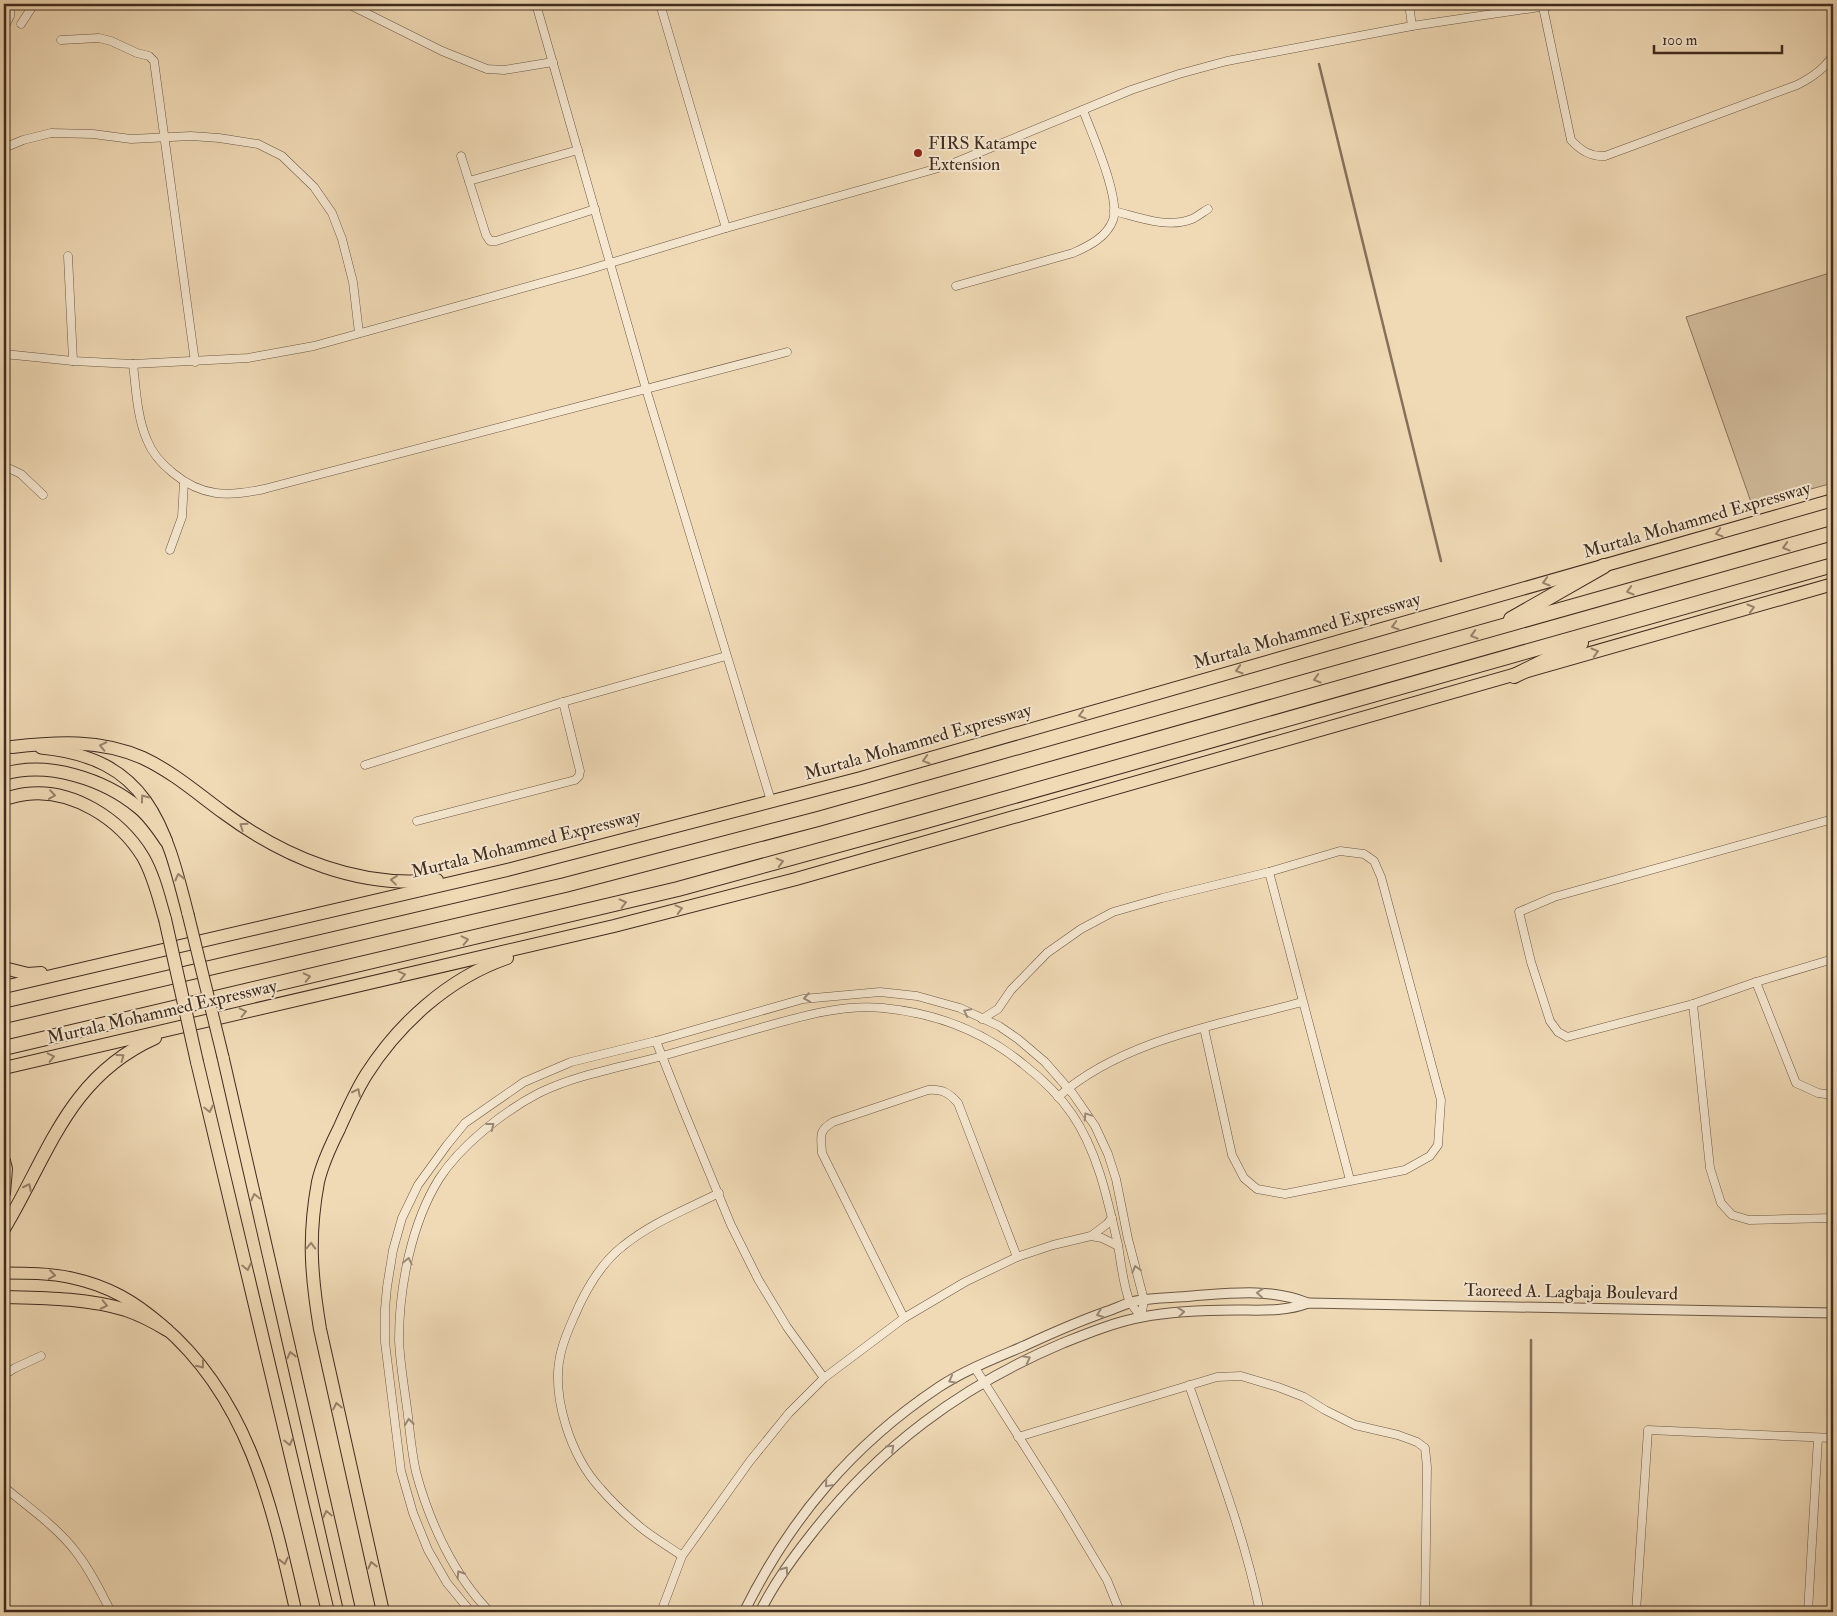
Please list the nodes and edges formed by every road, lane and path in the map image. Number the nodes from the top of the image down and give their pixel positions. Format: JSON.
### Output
{"nodes":[{"id":1,"x":10,"y":4,"type":"edge"},
{"id":2,"x":34,"y":4,"type":"edge"},
{"id":3,"x":348,"y":4,"type":"edge"},
{"id":4,"x":536,"y":4,"type":"edge"},
{"id":5,"x":660,"y":4,"type":"edge"},
{"id":6,"x":1409,"y":4,"type":"edge"},
{"id":7,"x":1560,"y":4,"type":"edge"},
{"id":8,"x":1543,"y":7,"type":"junction"},
{"id":9,"x":21,"y":24,"type":"dead end"},
{"id":10,"x":1412,"y":26,"type":"junction"},
{"id":11,"x":4,"y":28,"type":"edge"},
{"id":12,"x":61,"y":40,"type":"dead end"},
{"id":13,"x":1833,"y":55,"type":"edge"},
{"id":14,"x":553,"y":62,"type":"junction"},
{"id":15,"x":1083,"y":110,"type":"junction"},
{"id":16,"x":164,"y":138,"type":"junction"},
{"id":17,"x":4,"y":148,"type":"edge"},
{"id":18,"x":578,"y":150,"type":"junction"},
{"id":19,"x":461,"y":156,"type":"dead end"},
{"id":20,"x":469,"y":181,"type":"junction"},
{"id":21,"x":595,"y":209,"type":"junction"},
{"id":22,"x":1208,"y":209,"type":"dead end"},
{"id":23,"x":1114,"y":211,"type":"junction"},
{"id":24,"x":726,"y":228,"type":"junction"},
{"id":25,"x":68,"y":256,"type":"dead end"},
{"id":26,"x":610,"y":264,"type":"junction"},
{"id":27,"x":956,"y":286,"type":"dead end"},
{"id":28,"x":359,"y":333,"type":"junction"},
{"id":29,"x":787,"y":352,"type":"dead end"},
{"id":30,"x":4,"y":354,"type":"edge"},
{"id":31,"x":72,"y":361,"type":"junction"},
{"id":32,"x":195,"y":362,"type":"junction"},
{"id":33,"x":133,"y":364,"type":"junction"},
{"id":34,"x":646,"y":389,"type":"junction"},
{"id":35,"x":4,"y":466,"type":"edge"},
{"id":36,"x":184,"y":482,"type":"junction"},
{"id":37,"x":42,"y":495,"type":"dead end"},
{"id":38,"x":1833,"y":500,"type":"edge"},
{"id":39,"x":1833,"y":533,"type":"edge"},
{"id":40,"x":170,"y":550,"type":"dead end"},
{"id":41,"x":1833,"y":565,"type":"edge"},
{"id":42,"x":1604,"y":566,"type":"junction"},
{"id":43,"x":1833,"y":584,"type":"edge"},
{"id":44,"x":1613,"y":628,"type":"junction"},
{"id":45,"x":1494,"y":629,"type":"junction"},
{"id":46,"x":726,"y":656,"type":"junction"},
{"id":47,"x":1514,"y":676,"type":"junction"},
{"id":48,"x":564,"y":702,"type":"junction"},
{"id":49,"x":8,"y":748,"type":"edge"},
{"id":50,"x":364,"y":765,"type":"dead end"},
{"id":51,"x":4,"y":774,"type":"edge"},
{"id":52,"x":4,"y":799,"type":"edge"},
{"id":53,"x":771,"y":801,"type":"junction"},
{"id":54,"x":1833,"y":819,"type":"edge"},
{"id":55,"x":417,"y":821,"type":"dead end"},
{"id":56,"x":166,"y":841,"type":"junction"},
{"id":57,"x":512,"y":869,"type":"junction"},
{"id":58,"x":1269,"y":872,"type":"junction"},
{"id":59,"x":614,"y":926,"type":"junction"},
{"id":60,"x":1833,"y":959,"type":"edge"},
{"id":61,"x":4,"y":968,"type":"edge"},
{"id":62,"x":86,"y":968,"type":"junction"},
{"id":63,"x":1756,"y":982,"type":"junction"},
{"id":64,"x":4,"y":987,"type":"edge"},
{"id":65,"x":1302,"y":1002,"type":"junction"},
{"id":66,"x":1693,"y":1004,"type":"junction"},
{"id":67,"x":998,"y":1009,"type":"junction"},
{"id":68,"x":4,"y":1016,"type":"edge"},
{"id":69,"x":982,"y":1019,"type":"junction"},
{"id":70,"x":181,"y":1026,"type":"junction"},
{"id":71,"x":998,"y":1026,"type":"junction"},
{"id":72,"x":1204,"y":1028,"type":"junction"},
{"id":73,"x":656,"y":1041,"type":"junction"},
{"id":74,"x":4,"y":1048,"type":"edge"},
{"id":75,"x":662,"y":1056,"type":"junction"},
{"id":76,"x":4,"y":1068,"type":"edge"},
{"id":77,"x":1068,"y":1088,"type":"junction"},
{"id":78,"x":1833,"y":1095,"type":"edge"},
{"id":79,"x":1058,"y":1097,"type":"junction"},
{"id":80,"x":4,"y":1161,"type":"edge"},
{"id":81,"x":1350,"y":1180,"type":"junction"},
{"id":82,"x":4,"y":1193,"type":"edge"},
{"id":83,"x":719,"y":1193,"type":"junction"},
{"id":84,"x":1112,"y":1218,"type":"junction"},
{"id":85,"x":1833,"y":1218,"type":"edge"},
{"id":86,"x":4,"y":1229,"type":"edge"},
{"id":87,"x":1091,"y":1236,"type":"junction"},
{"id":88,"x":1118,"y":1246,"type":"junction"},
{"id":89,"x":1017,"y":1257,"type":"junction"},
{"id":90,"x":4,"y":1273,"type":"edge"},
{"id":91,"x":4,"y":1297,"type":"edge"},
{"id":92,"x":1144,"y":1300,"type":"junction"},
{"id":93,"x":1130,"y":1303,"type":"junction"},
{"id":94,"x":1308,"y":1304,"type":"junction"},
{"id":95,"x":1746,"y":1310,"type":"dead end"},
{"id":96,"x":1141,"y":1317,"type":"junction"},
{"id":97,"x":904,"y":1318,"type":"junction"},
{"id":98,"x":167,"y":1330,"type":"junction"},
{"id":99,"x":41,"y":1356,"type":"dead end"},
{"id":100,"x":975,"y":1368,"type":"junction"},
{"id":101,"x":4,"y":1375,"type":"edge"},
{"id":102,"x":824,"y":1378,"type":"junction"},
{"id":103,"x":983,"y":1381,"type":"junction"},
{"id":104,"x":1188,"y":1386,"type":"junction"},
{"id":105,"x":1018,"y":1436,"type":"junction"},
{"id":106,"x":1818,"y":1438,"type":"junction"},
{"id":107,"x":1833,"y":1438,"type":"edge"},
{"id":108,"x":4,"y":1487,"type":"edge"},
{"id":109,"x":682,"y":1556,"type":"junction"},
{"id":110,"x":111,"y":1612,"type":"edge"},
{"id":111,"x":296,"y":1612,"type":"edge"},
{"id":112,"x":328,"y":1612,"type":"edge"},
{"id":113,"x":350,"y":1612,"type":"edge"},
{"id":114,"x":383,"y":1612,"type":"edge"},
{"id":115,"x":471,"y":1612,"type":"edge"},
{"id":116,"x":490,"y":1612,"type":"edge"},
{"id":117,"x":662,"y":1612,"type":"edge"},
{"id":118,"x":744,"y":1612,"type":"edge"},
{"id":119,"x":760,"y":1612,"type":"edge"},
{"id":120,"x":1120,"y":1612,"type":"edge"},
{"id":121,"x":1260,"y":1612,"type":"edge"},
{"id":122,"x":1425,"y":1612,"type":"edge"},
{"id":123,"x":1636,"y":1612,"type":"edge"},
{"id":124,"x":1808,"y":1612,"type":"edge"}],
"edges":[{"from":1,"to":11,"type":"street"},
{"from":2,"to":9,"type":"street"},
{"from":3,"to":14,"type":"street"},
{"from":4,"to":14,"type":"street"},
{"from":5,"to":24,"type":"street"},
{"from":6,"to":10,"type":"street"},
{"from":7,"to":8,"type":"street"},
{"from":8,"to":10,"type":"street"},
{"from":8,"to":13,"type":"street"},
{"from":10,"to":15,"type":"street"},
{"from":12,"to":16,"type":"street"},
{"from":14,"to":18,"type":"street"},
{"from":15,"to":23,"type":"street"},
{"from":15,"to":24,"type":"street"},
{"from":16,"to":17,"type":"street"},
{"from":16,"to":28,"type":"street"},
{"from":16,"to":32,"type":"street"},
{"from":18,"to":20,"type":"street"},
{"from":18,"to":21,"type":"street"},
{"from":19,"to":20,"type":"street"},
{"from":20,"to":21,"type":"street"},
{"from":21,"to":26,"type":"street"},
{"from":22,"to":23,"type":"street"},
{"from":23,"to":27,"type":"street"},
{"from":24,"to":26,"type":"street"},
{"from":25,"to":31,"type":"street"},
{"from":26,"to":28,"type":"street"},
{"from":26,"to":34,"type":"street"},
{"from":28,"to":32,"type":"street"},
{"from":29,"to":34,"type":"street"},
{"from":30,"to":31,"type":"street"},
{"from":31,"to":33,"type":"street"},
{"from":32,"to":33,"type":"street"},
{"from":33,"to":36,"type":"street"},
{"from":34,"to":36,"type":"street"},
{"from":34,"to":46,"type":"street"},
{"from":35,"to":37,"type":"street"},
{"from":36,"to":40,"type":"street"},
{"from":38,"to":42,"type":"highway","name":"Murtala Mohammed Expressway","one_way":true},
{"from":39,"to":45,"type":"highway","name":"Murtala Mohammed Expressway","one_way":true},
{"from":41,"to":44,"type":"highway","name":"Murtala Mohammed Expressway"},
{"from":42,"to":45,"type":"highway"},
{"from":42,"to":53,"type":"highway","name":"Murtala Mohammed Expressway","one_way":true},
{"from":47,"to":43,"type":"highway","name":"Murtala Mohammed Expressway","one_way":true},
{"from":44,"to":47,"type":"highway"},
{"from":74,"to":44,"type":"highway","name":"Murtala Mohammed Expressway","one_way":true},
{"from":45,"to":68,"type":"highway","name":"Murtala Mohammed Expressway","one_way":true},
{"from":46,"to":48,"type":"street"},
{"from":46,"to":53,"type":"street"},
{"from":59,"to":47,"type":"highway","name":"Murtala Mohammed Expressway","one_way":true},
{"from":48,"to":50,"type":"street"},
{"from":48,"to":55,"type":"street"},
{"from":56,"to":49,"type":"main road","one_way":true},
{"from":57,"to":49,"type":"highway","one_way":true},
{"from":51,"to":56,"type":"highway"},
{"from":52,"to":112,"type":"highway","one_way":true,"bridge":true},
{"from":53,"to":57,"type":"highway","name":"Murtala Mohammed Expressway"},
{"from":54,"to":66,"type":"street"},
{"from":113,"to":56,"type":"main road","one_way":true,"bridge":true},
{"from":57,"to":62,"type":"highway","name":"Murtala Mohammed Expressway"},
{"from":58,"to":65,"type":"street"},
{"from":58,"to":67,"type":"street"},
{"from":58,"to":81,"type":"street"},
{"from":70,"to":59,"type":"highway","name":"Murtala Mohammed Expressway","one_way":true},
{"from":114,"to":59,"type":"highway","one_way":true},
{"from":60,"to":63,"type":"street"},
{"from":61,"to":62,"type":"highway"},
{"from":62,"to":64,"type":"highway","name":"Murtala Mohammed Expressway"},
{"from":63,"to":66,"type":"street"},
{"from":63,"to":78,"type":"street"},
{"from":65,"to":72,"type":"street"},
{"from":65,"to":81,"type":"street"},
{"from":66,"to":85,"type":"street"},
{"from":67,"to":69,"type":"street"},
{"from":67,"to":71,"type":"street"},
{"from":69,"to":71,"type":"street"},
{"from":69,"to":73,"type":"street","one_way":true},
{"from":76,"to":70,"type":"highway","name":"Murtala Mohammed Expressway","one_way":true},
{"from":86,"to":70,"type":"highway","one_way":true},
{"from":71,"to":77,"type":"street"},
{"from":72,"to":77,"type":"street"},
{"from":72,"to":81,"type":"street"},
{"from":73,"to":75,"type":"street"},
{"from":73,"to":115,"type":"street"},
{"from":75,"to":79,"type":"street"},
{"from":75,"to":83,"type":"street"},
{"from":116,"to":75,"type":"street","one_way":true},
{"from":77,"to":79,"type":"street"},
{"from":92,"to":77,"type":"street","one_way":true},
{"from":79,"to":84,"type":"street"},
{"from":80,"to":82,"type":"highway"},
{"from":83,"to":102,"type":"street"},
{"from":83,"to":109,"type":"street"},
{"from":84,"to":87,"type":"street"},
{"from":84,"to":88,"type":"street"},
{"from":87,"to":88,"type":"street"},
{"from":87,"to":89,"type":"street"},
{"from":88,"to":93,"type":"street"},
{"from":89,"to":97,"type":"street"},
{"from":89,"to":97,"type":"street"},
{"from":90,"to":98,"type":"main road","one_way":true},
{"from":91,"to":98,"type":"highway","one_way":true},
{"from":92,"to":93,"type":"street","name":"Taoreed A. Lagbaja Boulevard"},
{"from":94,"to":92,"type":"street","name":"Taoreed A. Lagbaja Boulevard","one_way":true},
{"from":92,"to":96,"type":"street"},
{"from":93,"to":96,"type":"street"},
{"from":93,"to":100,"type":"street","name":"Taoreed A. Lagbaja Boulevard","one_way":true},
{"from":94,"to":95,"type":"street","name":"Taoreed A. Lagbaja Boulevard"},
{"from":96,"to":94,"type":"street","name":"Taoreed A. Lagbaja Boulevard","one_way":true},
{"from":103,"to":96,"type":"street","name":"Taoreed A. Lagbaja Boulevard","one_way":true},
{"from":97,"to":102,"type":"street"},
{"from":98,"to":111,"type":"main road","one_way":true},
{"from":99,"to":101,"type":"street"},
{"from":100,"to":103,"type":"street"},
{"from":100,"to":118,"type":"street","name":"Taoreed A. Lagbaja Boulevard","one_way":true},
{"from":102,"to":109,"type":"street"},
{"from":103,"to":105,"type":"street"},
{"from":119,"to":103,"type":"street","name":"Taoreed A. Lagbaja Boulevard","one_way":true},
{"from":104,"to":105,"type":"street"},
{"from":104,"to":121,"type":"street"},
{"from":104,"to":122,"type":"street"},
{"from":105,"to":120,"type":"street"},
{"from":106,"to":107,"type":"street"},
{"from":106,"to":123,"type":"street"},
{"from":106,"to":124,"type":"street"},
{"from":108,"to":110,"type":"street"},
{"from":109,"to":117,"type":"street"}]}
